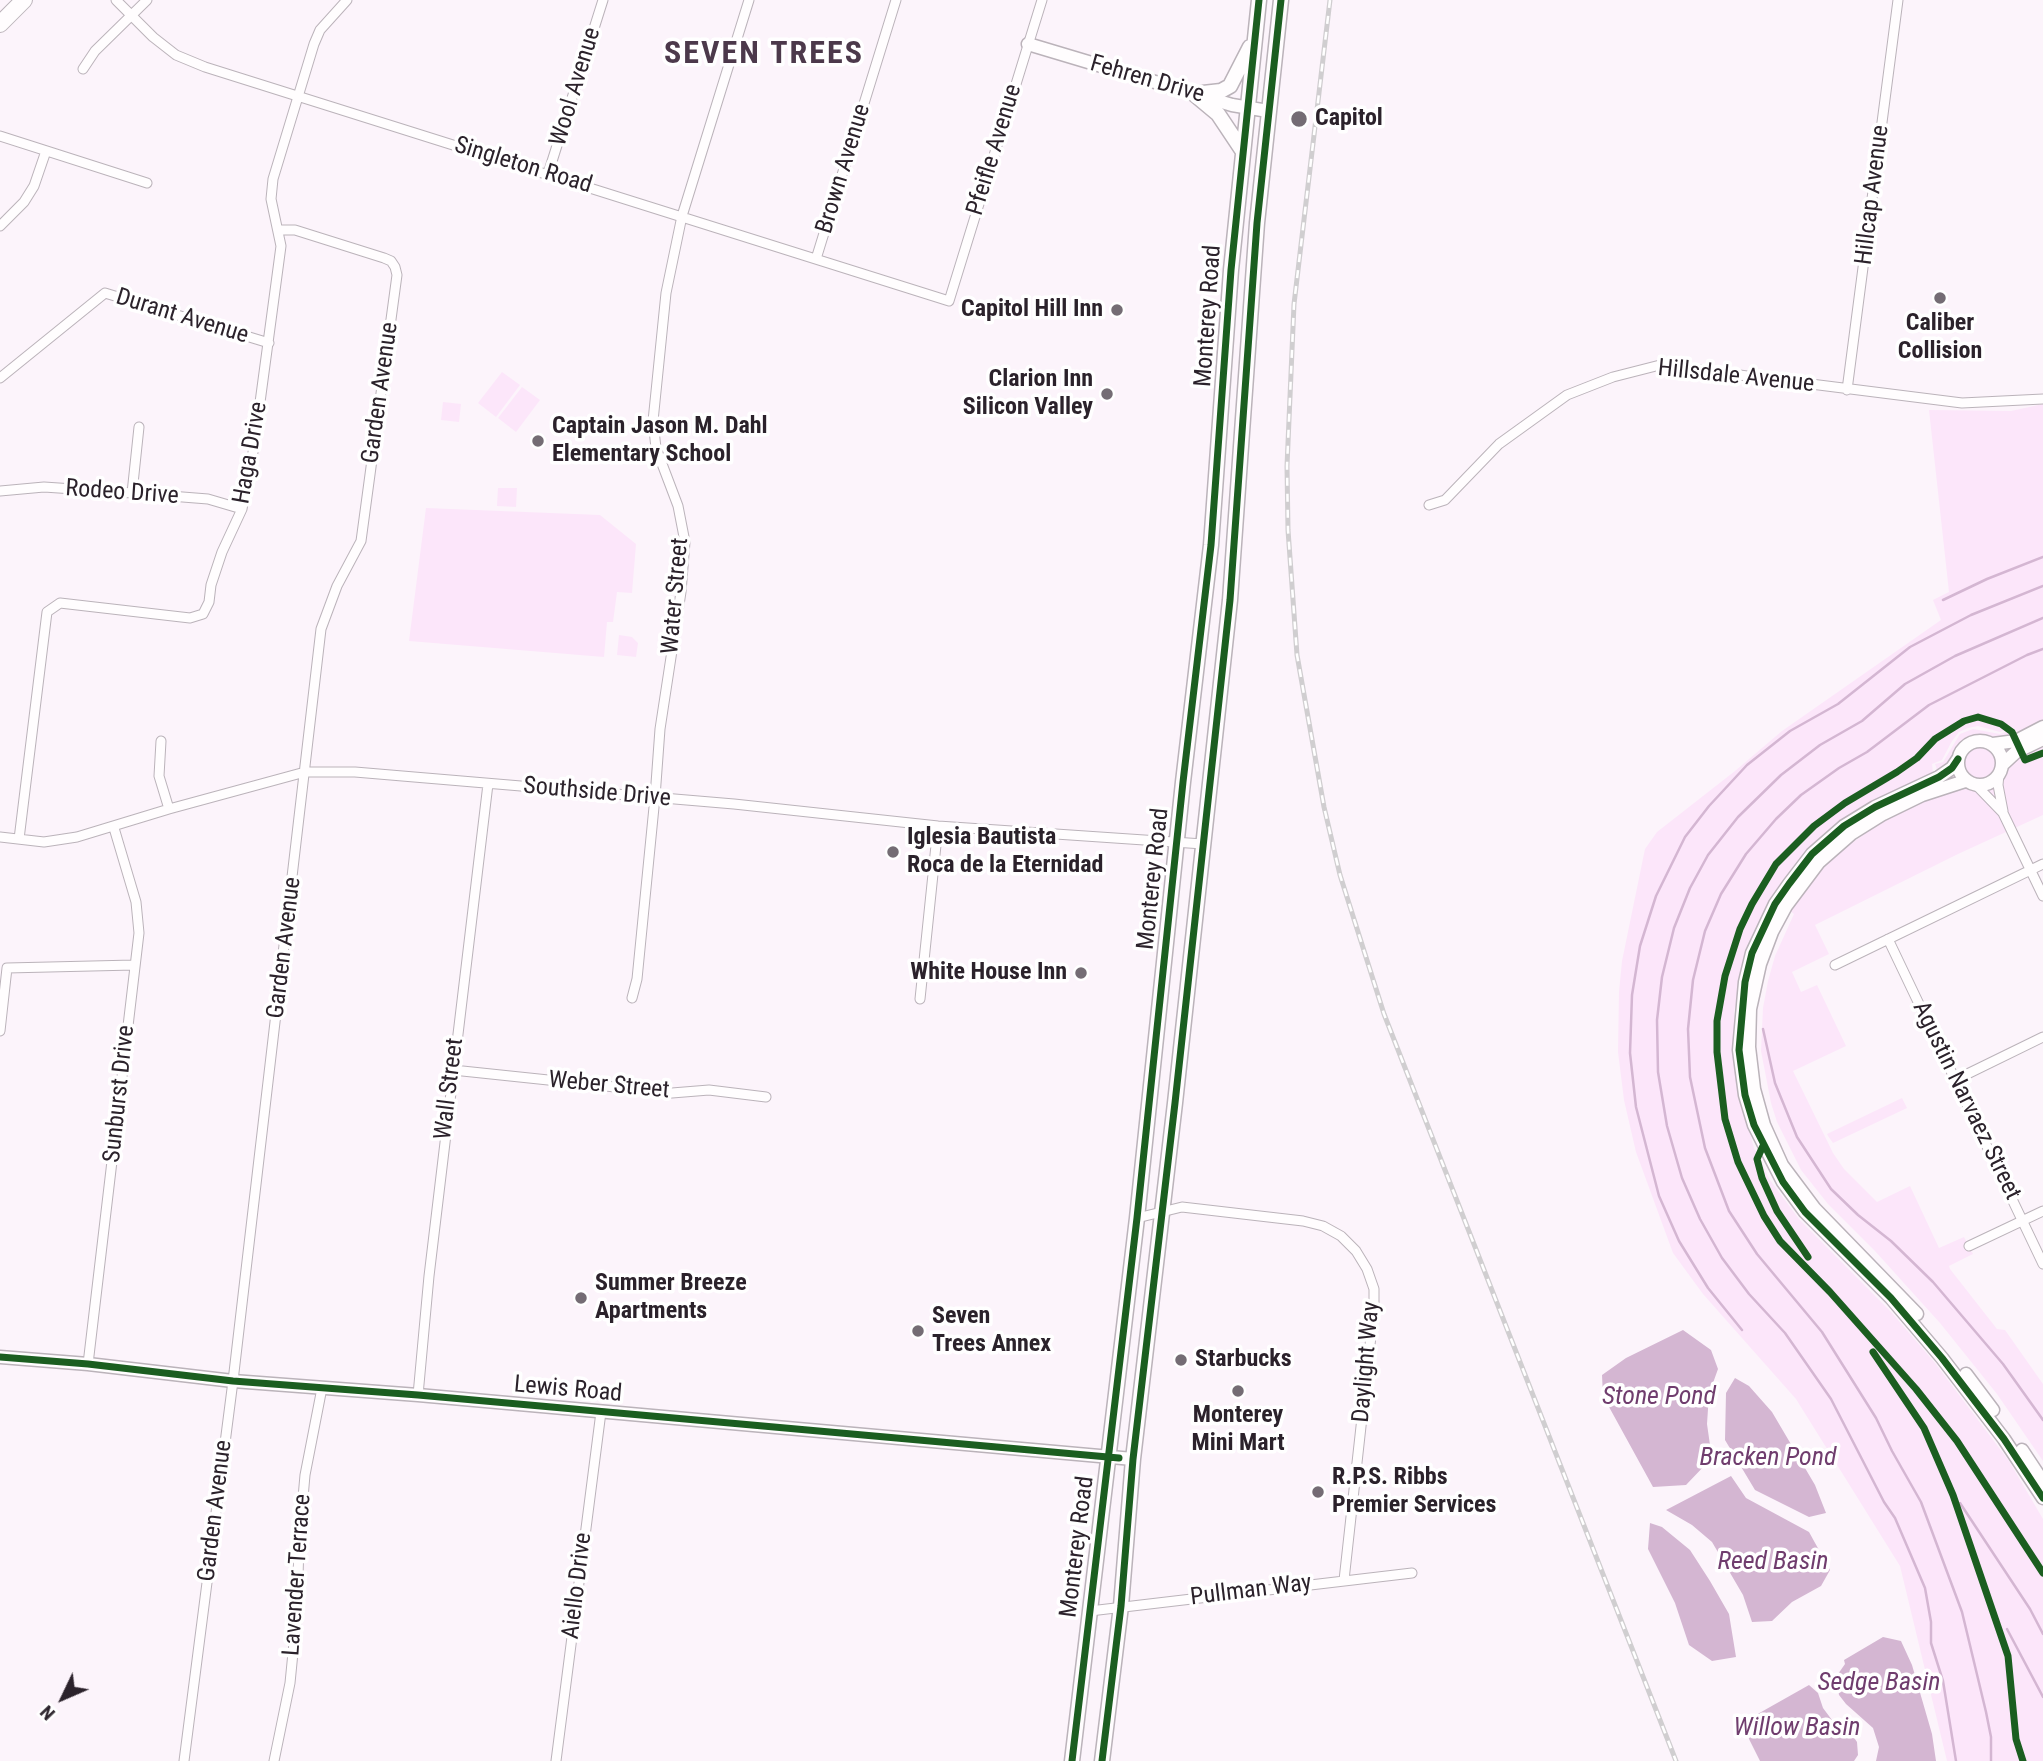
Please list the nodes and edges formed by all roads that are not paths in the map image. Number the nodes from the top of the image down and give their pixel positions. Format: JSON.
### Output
{"nodes":[{"id":1,"x":24,"y":0,"type":"edge"},
{"id":2,"x":116,"y":0,"type":"edge"},
{"id":3,"x":147,"y":0,"type":"edge"},
{"id":4,"x":347,"y":0,"type":"edge"},
{"id":5,"x":603,"y":0,"type":"edge"},
{"id":6,"x":749,"y":0,"type":"edge"},
{"id":7,"x":896,"y":0,"type":"edge"},
{"id":8,"x":1042,"y":0,"type":"edge"},
{"id":9,"x":1259,"y":0,"type":"edge"},
{"id":10,"x":1281,"y":0,"type":"edge"},
{"id":11,"x":1898,"y":0,"type":"edge"},
{"id":12,"x":132,"y":15,"type":"junction"},
{"id":13,"x":0,"y":24,"type":"edge"},
{"id":14,"x":1254,"y":40,"type":"junction"},
{"id":15,"x":1028,"y":44,"type":"junction"},
{"id":16,"x":83,"y":69,"type":"dead end"},
{"id":17,"x":1194,"y":94,"type":"junction"},
{"id":18,"x":297,"y":97,"type":"junction"},
{"id":19,"x":1247,"y":107,"type":"junction"},
{"id":20,"x":1268,"y":111,"type":"junction"},
{"id":21,"x":0,"y":136,"type":"edge"},
{"id":22,"x":1242,"y":150,"type":"junction"},
{"id":23,"x":46,"y":151,"type":"junction"},
{"id":24,"x":548,"y":174,"type":"junction"},
{"id":25,"x":148,"y":183,"type":"dead end"},
{"id":26,"x":682,"y":216,"type":"junction"},
{"id":27,"x":0,"y":226,"type":"edge"},
{"id":28,"x":279,"y":230,"type":"junction"},
{"id":29,"x":816,"y":259,"type":"junction"},
{"id":30,"x":949,"y":301,"type":"joint"},
{"id":31,"x":269,"y":343,"type":"junction"},
{"id":32,"x":0,"y":378,"type":"edge"},
{"id":33,"x":1847,"y":390,"type":"junction"},
{"id":34,"x":2043,"y":398,"type":"edge"},
{"id":35,"x":139,"y":427,"type":"dead end"},
{"id":36,"x":0,"y":491,"type":"edge"},
{"id":37,"x":132,"y":493,"type":"junction"},
{"id":38,"x":1214,"y":503,"type":"junction"},
{"id":39,"x":1237,"y":504,"type":"junction"},
{"id":40,"x":1429,"y":505,"type":"dead end"},
{"id":41,"x":242,"y":509,"type":"junction"},
{"id":42,"x":2043,"y":727,"type":"edge"},
{"id":43,"x":2043,"y":738,"type":"edge"},
{"id":44,"x":162,"y":741,"type":"dead end"},
{"id":45,"x":1993,"y":744,"type":"junction"},
{"id":46,"x":1958,"y":759,"type":"junction"},
{"id":47,"x":2000,"y":769,"type":"junction"},
{"id":48,"x":305,"y":772,"type":"junction"},
{"id":49,"x":488,"y":783,"type":"junction"},
{"id":50,"x":1971,"y":783,"type":"junction"},
{"id":51,"x":655,"y":797,"type":"junction"},
{"id":52,"x":169,"y":809,"type":"junction"},
{"id":53,"x":2003,"y":813,"type":"junction"},
{"id":54,"x":938,"y":826,"type":"junction"},
{"id":55,"x":114,"y":828,"type":"junction"},
{"id":56,"x":0,"y":837,"type":"edge"},
{"id":57,"x":19,"y":839,"type":"junction"},
{"id":58,"x":1178,"y":842,"type":"junction"},
{"id":59,"x":1203,"y":844,"type":"junction"},
{"id":60,"x":2043,"y":864,"type":"edge"},
{"id":61,"x":2031,"y":870,"type":"junction"},
{"id":62,"x":2043,"y":897,"type":"edge"},
{"id":63,"x":1888,"y":939,"type":"junction"},
{"id":64,"x":134,"y":965,"type":"junction"},
{"id":65,"x":1835,"y":965,"type":"dead end"},
{"id":66,"x":632,"y":998,"type":"dead end"},
{"id":67,"x":920,"y":999,"type":"dead end"},
{"id":68,"x":0,"y":1031,"type":"edge"},
{"id":69,"x":2043,"y":1037,"type":"edge"},
{"id":70,"x":453,"y":1070,"type":"junction"},
{"id":71,"x":1955,"y":1080,"type":"junction"},
{"id":72,"x":766,"y":1097,"type":"dead end"},
{"id":73,"x":2043,"y":1211,"type":"edge"},
{"id":74,"x":1161,"y":1212,"type":"junction"},
{"id":75,"x":1137,"y":1217,"type":"junction"},
{"id":76,"x":2022,"y":1221,"type":"junction"},
{"id":77,"x":1969,"y":1245,"type":"dead end"},
{"id":78,"x":2043,"y":1264,"type":"edge"},
{"id":79,"x":0,"y":1357,"type":"edge"},
{"id":80,"x":88,"y":1364,"type":"junction"},
{"id":81,"x":233,"y":1381,"type":"junction"},
{"id":82,"x":322,"y":1388,"type":"junction"},
{"id":83,"x":418,"y":1395,"type":"junction"},
{"id":84,"x":601,"y":1412,"type":"junction"},
{"id":85,"x":1108,"y":1457,"type":"junction"},
{"id":86,"x":1133,"y":1459,"type":"junction"},
{"id":87,"x":2043,"y":1482,"type":"edge"},
{"id":88,"x":2043,"y":1498,"type":"edge"},
{"id":89,"x":1412,"y":1573,"type":"dead end"},
{"id":90,"x":1344,"y":1580,"type":"junction"},
{"id":91,"x":1121,"y":1606,"type":"junction"},
{"id":92,"x":1090,"y":1611,"type":"junction"},
{"id":93,"x":184,"y":1761,"type":"edge"},
{"id":94,"x":274,"y":1761,"type":"edge"},
{"id":95,"x":556,"y":1761,"type":"edge"},
{"id":96,"x":1072,"y":1761,"type":"edge"},
{"id":97,"x":1102,"y":1761,"type":"edge"}],
"edges":[{"from":1,"to":13,"type":"highway"},
{"from":2,"to":12,"type":"street","name":"Singleton Road"},
{"from":3,"to":12,"type":"street"},
{"from":4,"to":18,"type":"street","name":"Haga Drive"},
{"from":5,"to":24,"type":"street","name":"Wool Avenue"},
{"from":6,"to":26,"type":"street","name":"Water Street"},
{"from":7,"to":29,"type":"street","name":"Brown Avenue"},
{"from":8,"to":15,"type":"street","name":"Pfeifle Avenue"},
{"from":9,"to":14,"type":"main road","name":"Monterey Road"},
{"from":10,"to":20,"type":"main road","name":"Monterey Road"},
{"from":11,"to":33,"type":"street","name":"Hillcap Avenue"},
{"from":12,"to":16,"type":"street"},
{"from":12,"to":18,"type":"street","name":"Singleton Road"},
{"from":14,"to":17,"type":"main road"},
{"from":14,"to":19,"type":"main road","name":"Monterey Road"},
{"from":15,"to":17,"type":"street","name":"Fehren Drive"},
{"from":15,"to":30,"type":"street","name":"Pfeifle Avenue"},
{"from":17,"to":19,"type":"street","name":"Fehren Drive"},
{"from":17,"to":22,"type":"main road"},
{"from":18,"to":24,"type":"street","name":"Singleton Road"},
{"from":18,"to":28,"type":"street","name":"Haga Drive"},
{"from":19,"to":20,"type":"street","name":"Fehren Drive"},
{"from":19,"to":22,"type":"main road","name":"Monterey Road"},
{"from":20,"to":39,"type":"main road","name":"Monterey Road"},
{"from":21,"to":23,"type":"street"},
{"from":22,"to":38,"type":"main road","name":"Monterey Road"},
{"from":23,"to":25,"type":"street"},
{"from":23,"to":27,"type":"street"},
{"from":24,"to":26,"type":"street","name":"Singleton Road"},
{"from":26,"to":29,"type":"street","name":"Singleton Road"},
{"from":26,"to":51,"type":"street","name":"Water Street"},
{"from":28,"to":31,"type":"street","name":"Haga Drive"},
{"from":28,"to":48,"type":"street","name":"Garden Avenue"},
{"from":29,"to":30,"type":"street","name":"Singleton Road"},
{"from":31,"to":32,"type":"street","name":"Durant Avenue"},
{"from":31,"to":41,"type":"street","name":"Haga Drive"},
{"from":33,"to":34,"type":"street","name":"Hillsdale Avenue"},
{"from":33,"to":40,"type":"street","name":"Hillsdale Avenue"},
{"from":35,"to":37,"type":"street"},
{"from":36,"to":37,"type":"street","name":"Rodeo Drive"},
{"from":37,"to":41,"type":"street","name":"Rodeo Drive"},
{"from":38,"to":39,"type":"main road"},
{"from":38,"to":58,"type":"main road","name":"Monterey Road"},
{"from":39,"to":59,"type":"main road","name":"Monterey Road"},
{"from":41,"to":57,"type":"street","name":"Haga Drive"},
{"from":42,"to":45,"type":"street"},
{"from":43,"to":47,"type":"street"},
{"from":44,"to":52,"type":"street"},
{"from":45,"to":46,"type":"street"},
{"from":45,"to":47,"type":"street"},
{"from":46,"to":50,"type":"street"},
{"from":46,"to":88,"type":"street"},
{"from":47,"to":50,"type":"street"},
{"from":47,"to":53,"type":"street"},
{"from":48,"to":49,"type":"street","name":"Southside Drive"},
{"from":48,"to":52,"type":"street","name":"Southside Drive"},
{"from":48,"to":81,"type":"street","name":"Garden Avenue"},
{"from":49,"to":51,"type":"street","name":"Southside Drive"},
{"from":49,"to":70,"type":"street","name":"Wall Street"},
{"from":50,"to":53,"type":"street"},
{"from":50,"to":87,"type":"street"},
{"from":51,"to":54,"type":"street","name":"Southside Drive"},
{"from":51,"to":66,"type":"street","name":"Water Street"},
{"from":52,"to":55,"type":"street","name":"Southside Drive"},
{"from":53,"to":61,"type":"street"},
{"from":54,"to":58,"type":"street","name":"Southside Drive"},
{"from":54,"to":67,"type":"street"},
{"from":55,"to":57,"type":"street","name":"Southside Drive"},
{"from":55,"to":64,"type":"street","name":"Sunburst Drive"},
{"from":56,"to":57,"type":"street","name":"Southside Drive"},
{"from":58,"to":59,"type":"street","name":"Southside Drive"},
{"from":58,"to":75,"type":"main road","name":"Monterey Road"},
{"from":59,"to":74,"type":"main road","name":"Monterey Road"},
{"from":60,"to":61,"type":"street"},
{"from":61,"to":62,"type":"street"},
{"from":61,"to":63,"type":"street"},
{"from":63,"to":65,"type":"street"},
{"from":63,"to":71,"type":"street","name":"Agustin Narvaez Street"},
{"from":64,"to":68,"type":"street"},
{"from":64,"to":80,"type":"street","name":"Sunburst Drive"},
{"from":69,"to":71,"type":"street"},
{"from":70,"to":72,"type":"street","name":"Weber Street"},
{"from":70,"to":83,"type":"street","name":"Wall Street"},
{"from":71,"to":76,"type":"street","name":"Agustin Narvaez Street"},
{"from":73,"to":76,"type":"street"},
{"from":74,"to":75,"type":"street","name":"Daylight Way"},
{"from":74,"to":86,"type":"main road","name":"Monterey Road"},
{"from":74,"to":90,"type":"street","name":"Daylight Way"},
{"from":75,"to":85,"type":"main road","name":"Monterey Road"},
{"from":76,"to":77,"type":"street"},
{"from":76,"to":78,"type":"street","name":"Agustin Narvaez Street"},
{"from":79,"to":80,"type":"street","name":"Lewis Road"},
{"from":80,"to":81,"type":"street","name":"Lewis Road"},
{"from":81,"to":82,"type":"street","name":"Lewis Road"},
{"from":81,"to":93,"type":"street","name":"Garden Avenue"},
{"from":82,"to":83,"type":"street","name":"Lewis Road"},
{"from":82,"to":94,"type":"street","name":"Lavender Terrace"},
{"from":83,"to":84,"type":"street","name":"Lewis Road"},
{"from":84,"to":85,"type":"street","name":"Lewis Road"},
{"from":84,"to":95,"type":"street","name":"Aiello Drive"},
{"from":85,"to":86,"type":"street","name":"Lewis Road"},
{"from":85,"to":92,"type":"main road","name":"Monterey Road"},
{"from":86,"to":91,"type":"main road","name":"Monterey Road"},
{"from":89,"to":90,"type":"street","name":"Pullman Way"},
{"from":90,"to":91,"type":"street","name":"Pullman Way"},
{"from":91,"to":92,"type":"street","name":"Pullman Way"},
{"from":91,"to":97,"type":"main road","name":"Monterey Road"},
{"from":92,"to":96,"type":"main road","name":"Monterey Road"}]}
